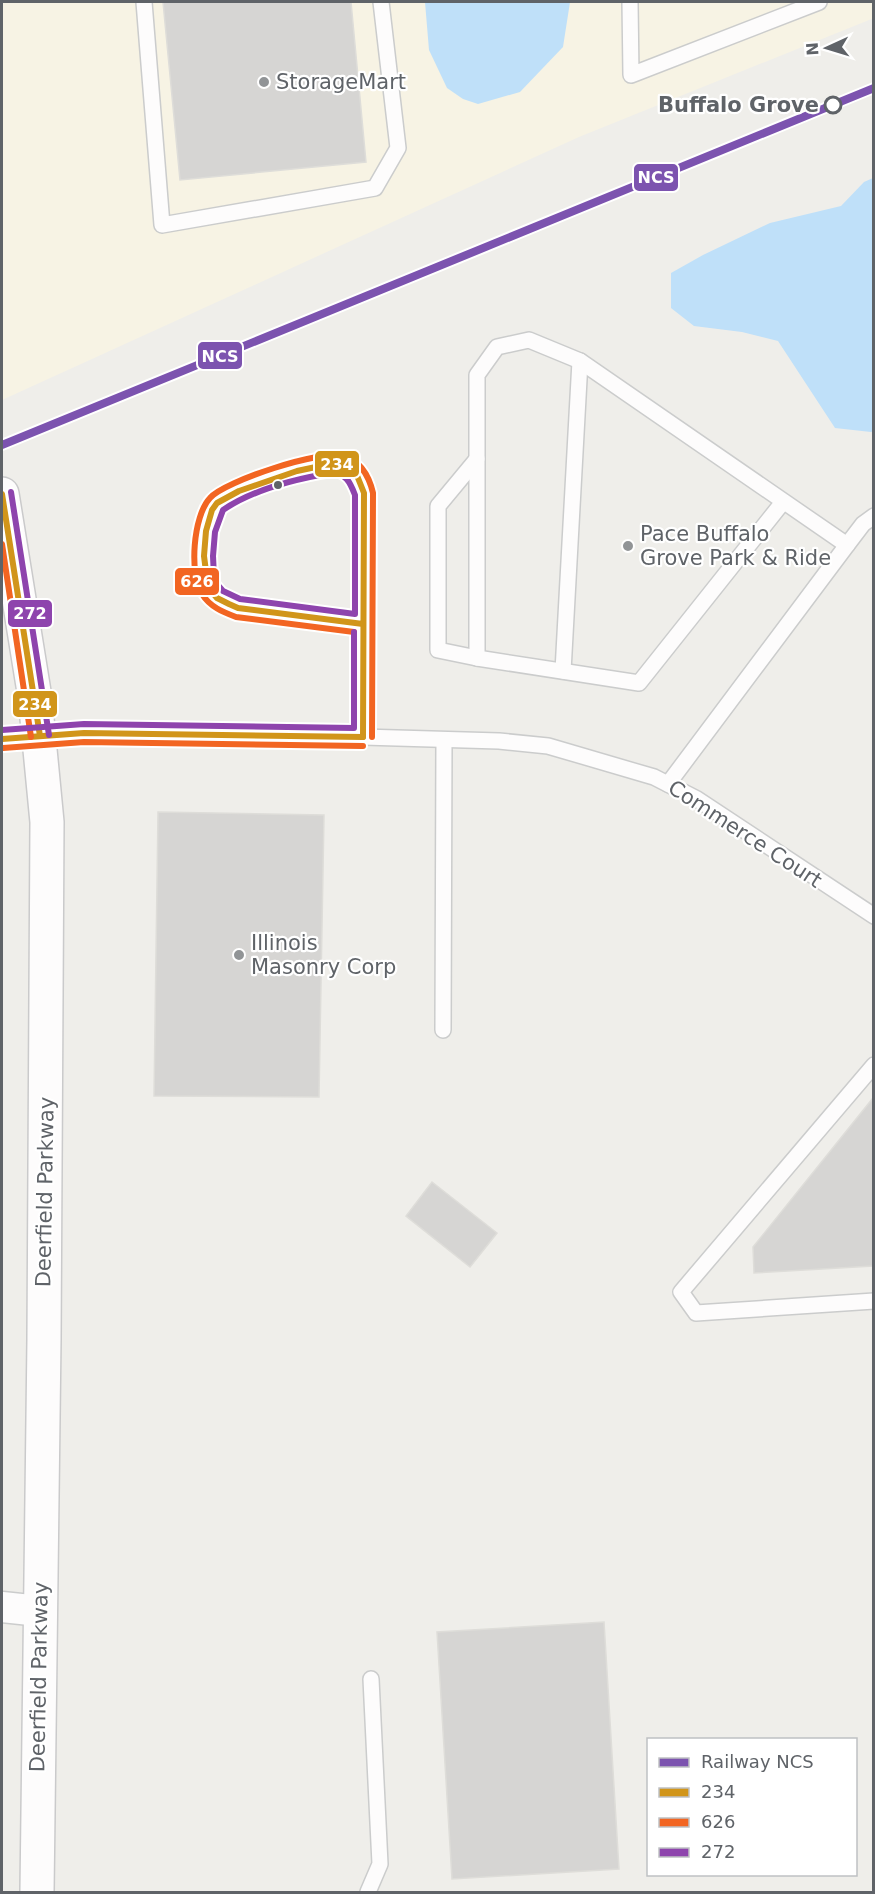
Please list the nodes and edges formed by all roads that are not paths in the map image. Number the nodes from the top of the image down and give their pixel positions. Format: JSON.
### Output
{"nodes":[{"id":1,"x":144,"y":2,"type":"edge"},
{"id":2,"x":381,"y":2,"type":"edge"},
{"id":3,"x":630,"y":2,"type":"edge"},
{"id":4,"x":819,"y":2,"type":"edge"},
{"id":5,"x":580,"y":361,"type":"junction"},
{"id":6,"x":477,"y":459,"type":"junction"},
{"id":7,"x":2,"y":494,"type":"edge"},
{"id":8,"x":783,"y":502,"type":"junction"},
{"id":9,"x":873,"y":516,"type":"edge"},
{"id":10,"x":847,"y":545,"type":"junction"},
{"id":11,"x":363,"y":624,"type":"junction"},
{"id":12,"x":477,"y":658,"type":"junction"},
{"id":13,"x":563,"y":671,"type":"junction"},
{"id":14,"x":40,"y":736,"type":"junction"},
{"id":15,"x":363,"y":737,"type":"junction"},
{"id":16,"x":2,"y":739,"type":"edge"},
{"id":17,"x":444,"y":740,"type":"junction"},
{"id":18,"x":668,"y":784,"type":"junction"},
{"id":19,"x":873,"y":916,"type":"edge"},
{"id":20,"x":443,"y":1030,"type":"dead end"},
{"id":21,"x":873,"y":1065,"type":"edge"},
{"id":22,"x":873,"y":1301,"type":"edge"},
{"id":23,"x":2,"y":1607,"type":"edge"},
{"id":24,"x":39,"y":1611,"type":"junction"},
{"id":25,"x":371,"y":1679,"type":"dead end"},
{"id":26,"x":36,"y":1893,"type":"edge"},
{"id":27,"x":368,"y":1893,"type":"edge"}],
"edges":[{"from":1,"to":2,"type":"lane"},
{"from":3,"to":4,"type":"lane"},
{"from":5,"to":6,"type":"lane"},
{"from":5,"to":8,"type":"lane"},
{"from":5,"to":13,"type":"lane"},
{"from":6,"to":12,"type":"lane"},
{"from":6,"to":12,"type":"lane"},
{"from":7,"to":14,"type":"main road","name":"Deerfield Parkway"},
{"from":8,"to":10,"type":"lane"},
{"from":8,"to":13,"type":"lane"},
{"from":9,"to":10,"type":"lane"},
{"from":10,"to":18,"type":"lane"},
{"from":11,"to":11,"type":"lane"},
{"from":11,"to":15,"type":"lane"},
{"from":12,"to":13,"type":"lane"},
{"from":14,"to":15,"type":"lane","name":"Commerce Court"},
{"from":14,"to":16,"type":"lane","name":"Commerce Court"},
{"from":14,"to":24,"type":"main road","name":"Deerfield Parkway"},
{"from":15,"to":17,"type":"lane","name":"Commerce Court"},
{"from":17,"to":18,"type":"lane","name":"Commerce Court"},
{"from":17,"to":20,"type":"lane"},
{"from":18,"to":19,"type":"lane","name":"Commerce Court"},
{"from":21,"to":22,"type":"lane"},
{"from":23,"to":24,"type":"street"},
{"from":24,"to":26,"type":"main road","name":"Deerfield Parkway"},
{"from":25,"to":27,"type":"lane"}]}
